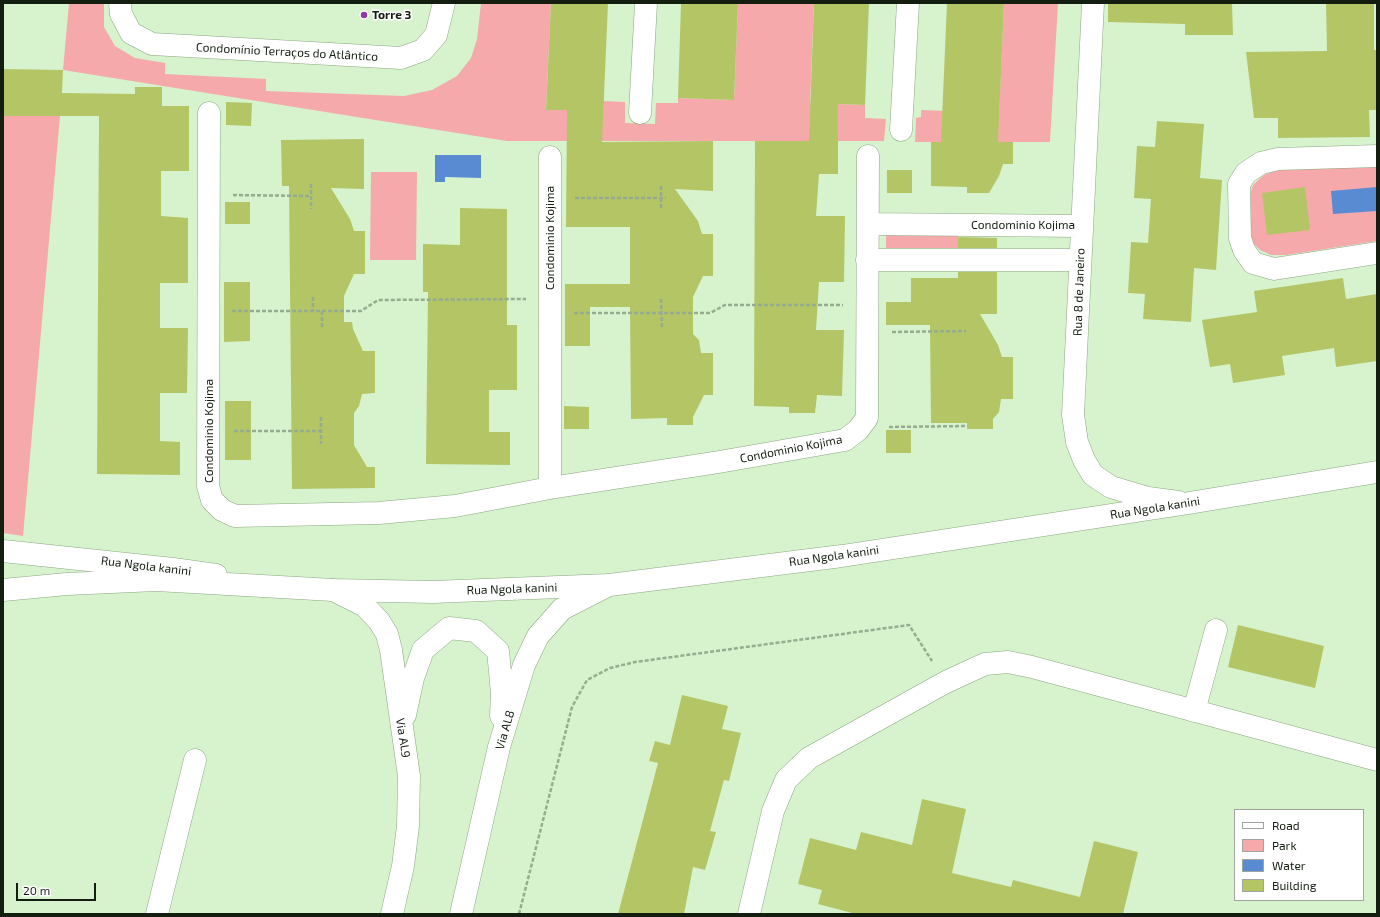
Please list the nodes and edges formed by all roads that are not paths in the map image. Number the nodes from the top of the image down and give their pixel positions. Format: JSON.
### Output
{"nodes":[{"id":1,"x":120,"y":3,"type":"edge"},
{"id":2,"x":444,"y":3,"type":"edge"},
{"id":3,"x":646,"y":3,"type":"edge"},
{"id":4,"x":908,"y":3,"type":"edge"},
{"id":5,"x":1093,"y":3,"type":"edge"},
{"id":6,"x":209,"y":113,"type":"dead end"},
{"id":7,"x":640,"y":113,"type":"dead end"},
{"id":8,"x":901,"y":130,"type":"dead end"},
{"id":9,"x":868,"y":156,"type":"dead end"},
{"id":10,"x":1377,"y":156,"type":"edge"},
{"id":11,"x":550,"y":157,"type":"dead end"},
{"id":12,"x":868,"y":224,"type":"junction"},
{"id":13,"x":1081,"y":226,"type":"junction"},
{"id":14,"x":1377,"y":253,"type":"edge"},
{"id":15,"x":867,"y":260,"type":"junction"},
{"id":16,"x":1080,"y":260,"type":"junction"},
{"id":17,"x":1377,"y":472,"type":"edge"},
{"id":18,"x":550,"y":488,"type":"junction"},
{"id":19,"x":1189,"y":503,"type":"junction"},
{"id":20,"x":3,"y":551,"type":"edge"},
{"id":21,"x":609,"y":584,"type":"junction"},
{"id":22,"x":287,"y":586,"type":"junction"},
{"id":23,"x":3,"y":590,"type":"edge"},
{"id":24,"x":332,"y":590,"type":"junction"},
{"id":25,"x":1216,"y":630,"type":"dead end"},
{"id":26,"x":1194,"y":711,"type":"junction"},
{"id":27,"x":402,"y":732,"type":"junction"},
{"id":28,"x":499,"y":747,"type":"junction"},
{"id":29,"x":195,"y":760,"type":"dead end"},
{"id":30,"x":1377,"y":760,"type":"edge"},
{"id":31,"x":157,"y":914,"type":"edge"},
{"id":32,"x":392,"y":914,"type":"edge"},
{"id":33,"x":461,"y":914,"type":"edge"},
{"id":34,"x":749,"y":914,"type":"edge"}],
"edges":[{"from":1,"to":2,"type":"street","name":"Condomínio Terraços do Atlântico"},
{"from":3,"to":7,"type":"street"},
{"from":4,"to":8,"type":"street"},
{"from":5,"to":13,"type":"street","name":"Rua 8 de Janeiro"},
{"from":6,"to":18,"type":"street","name":"Condominio Kojima"},
{"from":9,"to":12,"type":"street","name":"Condominio Kojima"},
{"from":10,"to":14,"type":"street"},
{"from":11,"to":18,"type":"street","name":"Condominio Kojima"},
{"from":12,"to":13,"type":"street","name":"Condominio Kojima"},
{"from":12,"to":15,"type":"street","name":"Condominio Kojima"},
{"from":13,"to":16,"type":"street","name":"Rua 8 de Janeiro"},
{"from":15,"to":16,"type":"street"},
{"from":15,"to":18,"type":"street","name":"Condominio Kojima"},
{"from":16,"to":19,"type":"street","name":"Rua 8 de Janeiro"},
{"from":17,"to":19,"type":"street","name":"Rua Ngola kanini"},
{"from":19,"to":21,"type":"street","name":"Rua Ngola kanini"},
{"from":20,"to":22,"type":"street","name":"Rua Ngola kanini"},
{"from":21,"to":24,"type":"street","name":"Rua Ngola kanini"},
{"from":21,"to":28,"type":"street","name":"Via AL8"},
{"from":22,"to":23,"type":"street","name":"Rua Ngola kanini"},
{"from":22,"to":24,"type":"street","name":"Rua Ngola kanini"},
{"from":24,"to":27,"type":"street","name":"Via AL9"},
{"from":25,"to":26,"type":"street"},
{"from":26,"to":30,"type":"street"},
{"from":26,"to":34,"type":"street"},
{"from":27,"to":28,"type":"street"},
{"from":27,"to":32,"type":"street","name":"Via AL9"},
{"from":28,"to":33,"type":"street","name":"Via AL8"},
{"from":29,"to":31,"type":"street"}]}
